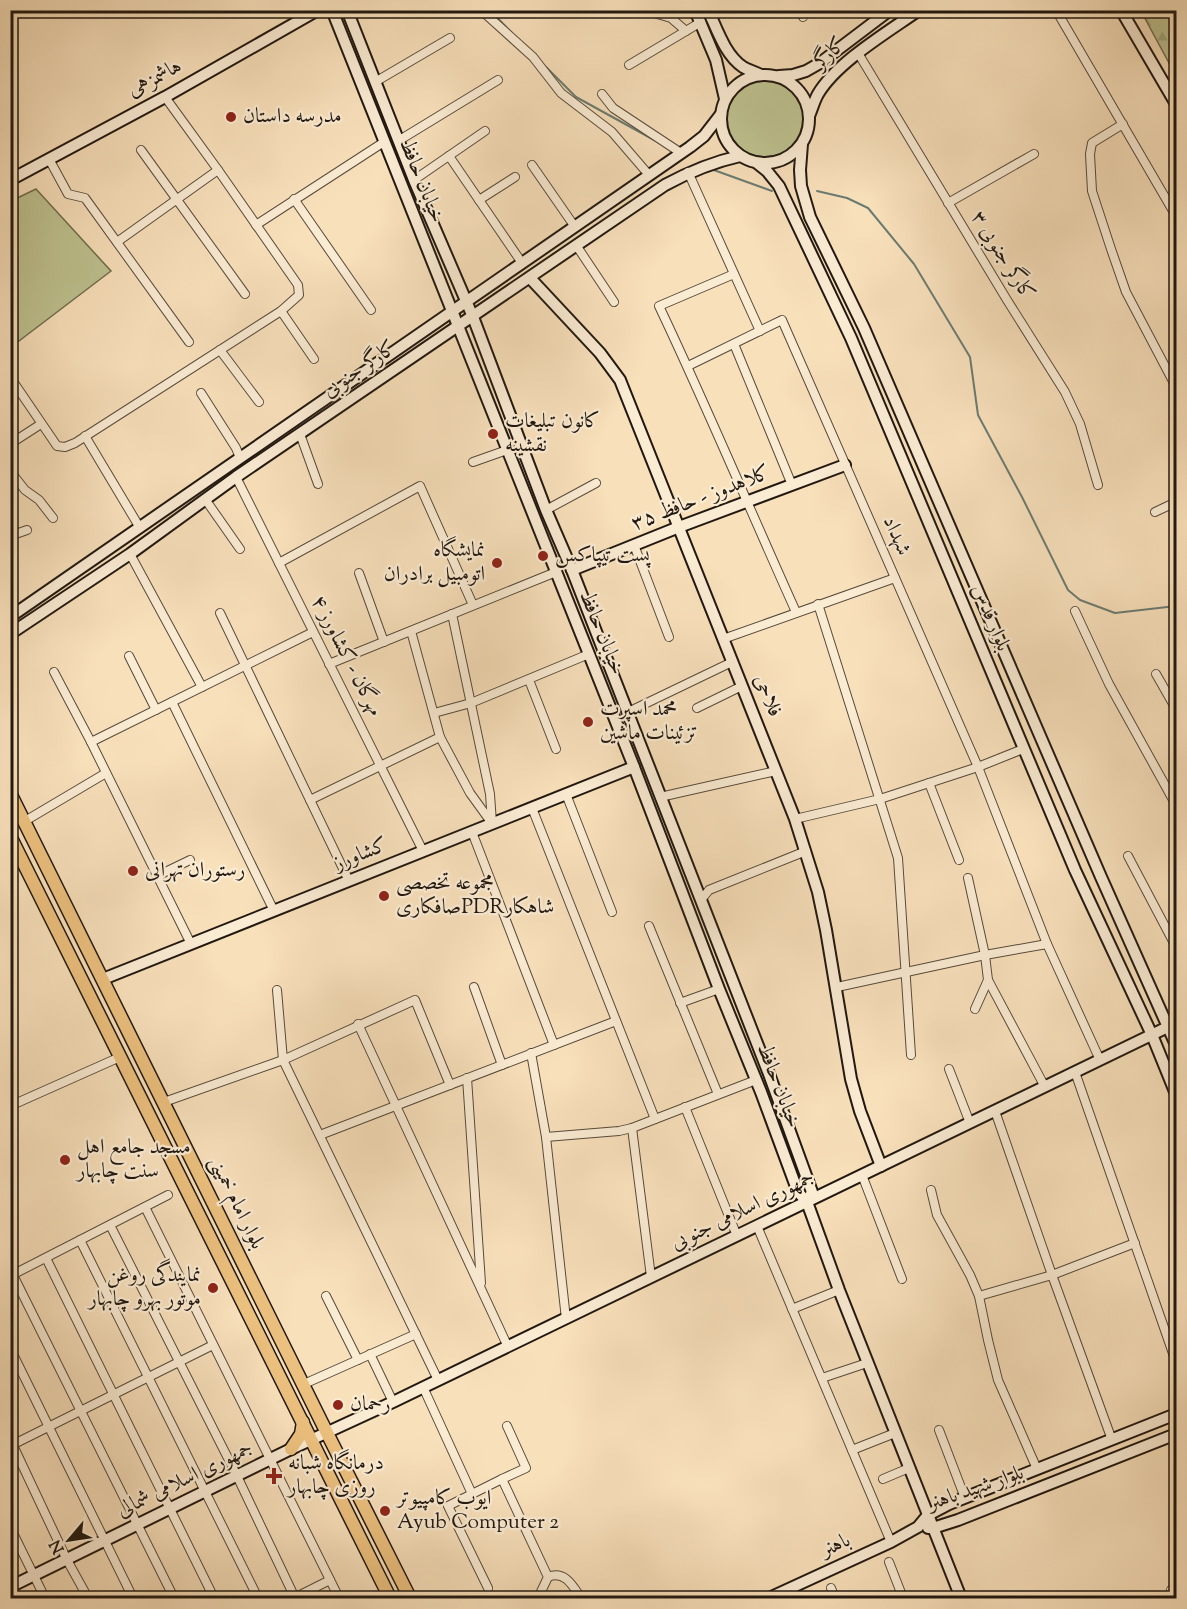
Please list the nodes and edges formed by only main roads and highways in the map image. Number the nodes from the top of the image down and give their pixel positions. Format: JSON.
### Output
{"nodes":[{"id":1,"x":318,"y":10,"type":"edge"},
{"id":2,"x":332,"y":10,"type":"edge"},
{"id":3,"x":347,"y":10,"type":"edge"},
{"id":4,"x":695,"y":10,"type":"edge"},
{"id":5,"x":708,"y":10,"type":"edge"},
{"id":6,"x":890,"y":10,"type":"edge"},
{"id":7,"x":919,"y":10,"type":"edge"},
{"id":8,"x":1121,"y":10,"type":"edge"},
{"id":9,"x":761,"y":75,"type":"junction"},
{"id":10,"x":775,"y":76,"type":"junction"},
{"id":11,"x":725,"y":99,"type":"junction"},
{"id":12,"x":1176,"y":104,"type":"edge"},
{"id":13,"x":721,"y":114,"type":"junction"},
{"id":14,"x":809,"y":117,"type":"junction"},
{"id":15,"x":802,"y":144,"type":"junction"},
{"id":16,"x":740,"y":156,"type":"junction"},
{"id":17,"x":757,"y":163,"type":"junction"},
{"id":18,"x":10,"y":180,"type":"edge"},
{"id":19,"x":530,"y":278,"type":"junction"},
{"id":20,"x":467,"y":302,"type":"junction"},
{"id":21,"x":452,"y":311,"type":"junction"},
{"id":22,"x":473,"y":318,"type":"junction"},
{"id":23,"x":458,"y":327,"type":"junction"},
{"id":24,"x":845,"y":465,"type":"road end"},
{"id":25,"x":679,"y":527,"type":"junction"},
{"id":26,"x":122,"y":540,"type":"junction"},
{"id":27,"x":130,"y":554,"type":"junction"},
{"id":28,"x":572,"y":570,"type":"junction"},
{"id":29,"x":11,"y":615,"type":"edge"},
{"id":30,"x":10,"y":634,"type":"edge"},
{"id":31,"x":999,"y":639,"type":"junction"},
{"id":32,"x":981,"y":647,"type":"junction"},
{"id":33,"x":615,"y":679,"type":"junction"},
{"id":34,"x":601,"y":684,"type":"junction"},
{"id":35,"x":634,"y":767,"type":"junction"},
{"id":36,"x":10,"y":793,"type":"edge"},
{"id":37,"x":10,"y":836,"type":"edge"},
{"id":38,"x":684,"y":856,"type":"junction"},
{"id":39,"x":670,"y":861,"type":"junction"},
{"id":40,"x":103,"y":979,"type":"junction"},
{"id":41,"x":1173,"y":1025,"type":"edge"},
{"id":42,"x":1152,"y":1035,"type":"junction"},
{"id":43,"x":1176,"y":1045,"type":"edge"},
{"id":44,"x":1176,"y":1094,"type":"edge"},
{"id":45,"x":881,"y":1166,"type":"junction"},
{"id":46,"x":807,"y":1202,"type":"junction"},
{"id":47,"x":1176,"y":1414,"type":"edge"},
{"id":48,"x":303,"y":1422,"type":"junction"},
{"id":49,"x":1149,"y":1425,"type":"junction"},
{"id":50,"x":327,"y":1432,"type":"junction"},
{"id":51,"x":1176,"y":1434,"type":"edge"},
{"id":52,"x":312,"y":1440,"type":"junction"},
{"id":53,"x":1155,"y":1442,"type":"junction"},
{"id":54,"x":291,"y":1449,"type":"junction"},
{"id":55,"x":319,"y":1453,"type":"junction"},
{"id":56,"x":928,"y":1515,"type":"junction"},
{"id":57,"x":918,"y":1527,"type":"junction"},
{"id":58,"x":933,"y":1528,"type":"junction"},
{"id":59,"x":10,"y":1587,"type":"edge"},
{"id":60,"x":390,"y":1599,"type":"edge"},
{"id":61,"x":410,"y":1599,"type":"edge"},
{"id":62,"x":769,"y":1599,"type":"edge"},
{"id":63,"x":961,"y":1599,"type":"edge"}],
"edges":[{"from":1,"to":18,"type":"main road","name":"هاشمزهی"},
{"from":2,"to":21,"type":"main road","name":"خیابان حافظ"},
{"from":3,"to":20,"type":"main road","name":"خیابان حافظ"},
{"from":4,"to":11,"type":"main road"},
{"from":5,"to":9,"type":"main road"},
{"from":6,"to":10,"type":"main road","name":"کارگر"},
{"from":7,"to":14,"type":"main road","name":"کارگر"},
{"from":8,"to":12,"type":"main road"},
{"from":9,"to":10,"type":"main road"},
{"from":9,"to":11,"type":"main road"},
{"from":10,"to":14,"type":"main road"},
{"from":11,"to":13,"type":"main road"},
{"from":13,"to":16,"type":"main road"},
{"from":13,"to":20,"type":"main road","name":"کارگر جنوبی"},
{"from":14,"to":15,"type":"main road"},
{"from":15,"to":17,"type":"main road"},
{"from":15,"to":31,"type":"main road","name":"بلوار قدس"},
{"from":16,"to":17,"type":"main road"},
{"from":16,"to":19,"type":"main road","name":"کارگر جنوبی"},
{"from":17,"to":32,"type":"main road","name":"بلوار قدس"},
{"from":19,"to":22,"type":"main road","name":"کارگر جنوبی"},
{"from":19,"to":25,"type":"main road","name":"فلاحی"},
{"from":20,"to":21,"type":"main road","name":"کارگر جنوبی"},
{"from":20,"to":22,"type":"main road","name":"خیابان حافظ"},
{"from":21,"to":23,"type":"main road","name":"خیابان حافظ"},
{"from":21,"to":26,"type":"main road","name":"کارگر جنوبی"},
{"from":22,"to":23,"type":"main road","name":"کارگر جنوبی"},
{"from":22,"to":28,"type":"main road","name":"خیابان حافظ"},
{"from":23,"to":27,"type":"main road","name":"کارگر جنوبی"},
{"from":23,"to":34,"type":"main road","name":"خیابان حافظ"},
{"from":24,"to":25,"type":"main road","name":"کلاهدوز - حافظ ۳۵"},
{"from":25,"to":28,"type":"main road","name":"کلاهدوز - حافظ ۳۵"},
{"from":25,"to":45,"type":"main road","name":"فلاحی"},
{"from":26,"to":27,"type":"main road"},
{"from":26,"to":29,"type":"main road","name":"کارگر جنوبی"},
{"from":27,"to":30,"type":"main road","name":"کارگر جنوبی"},
{"from":28,"to":33,"type":"main road","name":"خیابان حافظ"},
{"from":31,"to":32,"type":"main road"},
{"from":31,"to":41,"type":"main road","name":"بلوار قدس"},
{"from":32,"to":42,"type":"main road","name":"بلوار قدس"},
{"from":33,"to":34,"type":"main road"},
{"from":33,"to":38,"type":"main road","name":"خیابان حافظ"},
{"from":34,"to":35,"type":"main road","name":"خیابان حافظ"},
{"from":35,"to":39,"type":"main road","name":"خیابان حافظ"},
{"from":35,"to":40,"type":"main road","name":"کشاورز"},
{"from":36,"to":40,"type":"main road","name":"بلوار امام خمینی"},
{"from":37,"to":48,"type":"main road","name":"بلوار امام خمینی"},
{"from":38,"to":39,"type":"main road"},
{"from":38,"to":46,"type":"main road","name":"خیابان حافظ"},
{"from":39,"to":46,"type":"main road","name":"خیابان حافظ"},
{"from":40,"to":50,"type":"main road","name":"بلوار امام خمینی"},
{"from":41,"to":42,"type":"main road","name":"جمهوری اسلامی جنوبی"},
{"from":41,"to":43,"type":"main road","name":"بلوار قدس"},
{"from":42,"to":44,"type":"main road","name":"بلوار قدس"},
{"from":42,"to":45,"type":"main road","name":"جمهوری اسلامی جنوبی"},
{"from":45,"to":46,"type":"main road","name":"جمهوری اسلامی جنوبی"},
{"from":46,"to":50,"type":"main road","name":"جمهوری اسلامی جنوبی"},
{"from":46,"to":56,"type":"main road","name":"خیابان حافظ"},
{"from":47,"to":49,"type":"main road","name":"بلوار شهید باهنر"},
{"from":48,"to":52,"type":"main road","name":"بلوار امام خمینی"},
{"from":48,"to":54,"type":"main road"},
{"from":49,"to":53,"type":"main road"},
{"from":49,"to":56,"type":"main road","name":"بلوار شهید باهنر"},
{"from":50,"to":52,"type":"main road","name":"جمهوری اسلامی جنوبی"},
{"from":50,"to":61,"type":"main road","name":"بلوار امام خمینی"},
{"from":51,"to":53,"type":"main road","name":"بلوار شهید باهنر"},
{"from":52,"to":54,"type":"main road","name":"جمهوری اسلامی شمالی"},
{"from":52,"to":55,"type":"main road","name":"بلوار امام خمینی"},
{"from":53,"to":58,"type":"main road","name":"بلوار شهید باهنر"},
{"from":54,"to":55,"type":"main road"},
{"from":54,"to":59,"type":"main road","name":"جمهوری اسلامی شمالی"},
{"from":55,"to":60,"type":"main road","name":"بلوار امام خمینی"},
{"from":56,"to":57,"type":"main road","name":"بلوار شهید باهنر"},
{"from":56,"to":58,"type":"main road","name":"خیابان حافظ"},
{"from":57,"to":58,"type":"main road","name":"بلوار شهید باهنر"},
{"from":57,"to":62,"type":"main road","name":"باهنر"},
{"from":58,"to":63,"type":"main road","name":"خیابان حافظ"}]}
